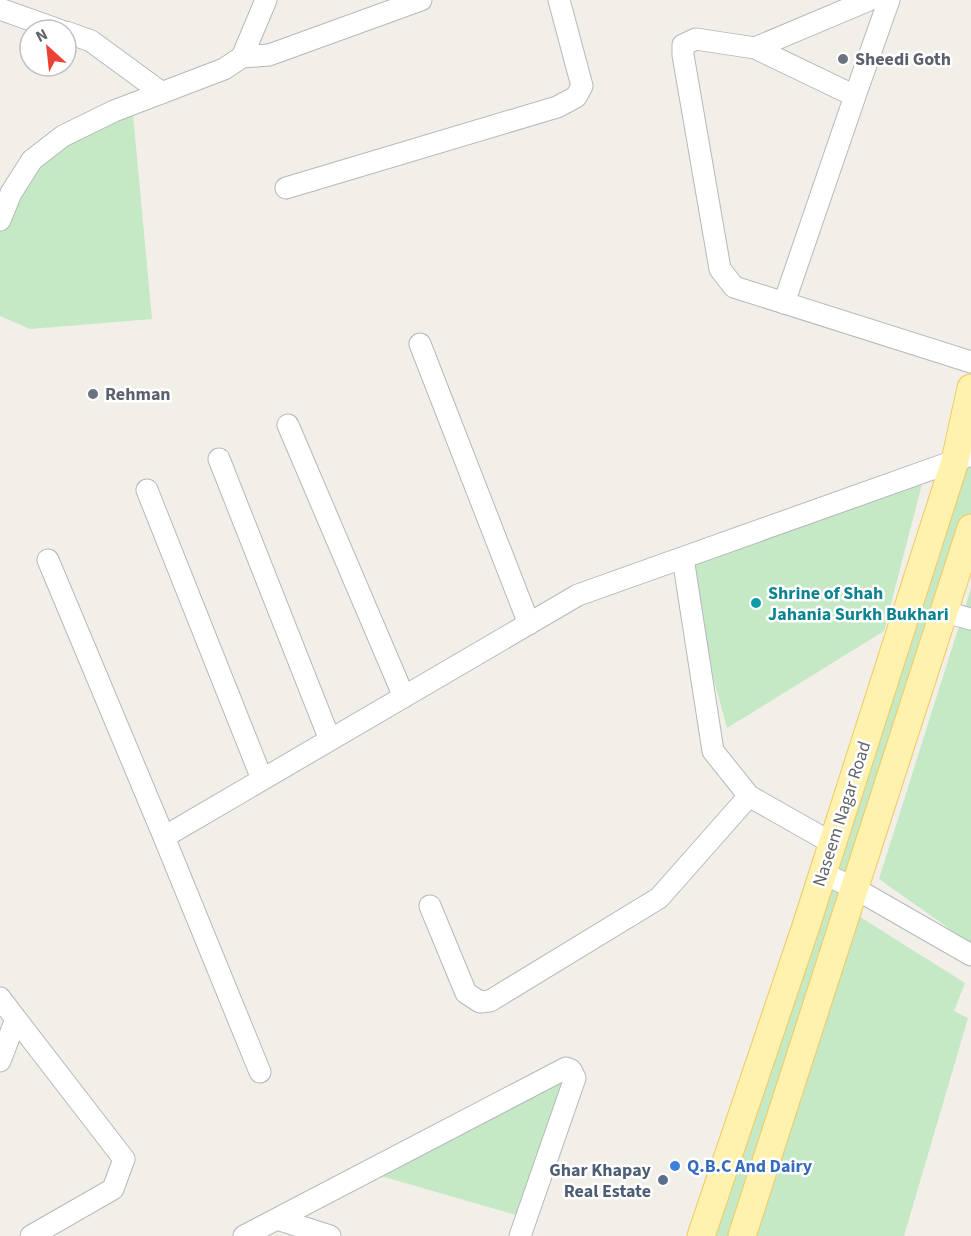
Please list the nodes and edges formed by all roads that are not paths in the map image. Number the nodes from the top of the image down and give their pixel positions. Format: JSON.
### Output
{"nodes":[{"id":1,"x":266,"y":0,"type":"edge"},
{"id":2,"x":421,"y":0,"type":"edge"},
{"id":3,"x":559,"y":0,"type":"edge"},
{"id":4,"x":869,"y":0,"type":"edge"},
{"id":5,"x":889,"y":0,"type":"edge"},
{"id":6,"x":0,"y":9,"type":"edge"},
{"id":7,"x":25,"y":18,"type":"edge"},
{"id":8,"x":78,"y":37,"type":"edge"},
{"id":9,"x":755,"y":48,"type":"junction"},
{"id":10,"x":242,"y":57,"type":"junction"},
{"id":11,"x":162,"y":93,"type":"junction"},
{"id":12,"x":855,"y":96,"type":"junction"},
{"id":13,"x":286,"y":188,"type":"dead end"},
{"id":14,"x":5,"y":190,"type":"edge"},
{"id":15,"x":0,"y":220,"type":"edge"},
{"id":16,"x":784,"y":303,"type":"junction"},
{"id":17,"x":420,"y":344,"type":"dead end"},
{"id":18,"x":971,"y":362,"type":"edge"},
{"id":19,"x":971,"y":388,"type":"edge"},
{"id":20,"x":288,"y":425,"type":"dead end"},
{"id":21,"x":963,"y":458,"type":"edge"},
{"id":22,"x":219,"y":459,"type":"dead end"},
{"id":23,"x":147,"y":490,"type":"dead end"},
{"id":24,"x":971,"y":528,"type":"edge"},
{"id":25,"x":683,"y":558,"type":"junction"},
{"id":26,"x":48,"y":560,"type":"dead end"},
{"id":27,"x":945,"y":612,"type":"junction"},
{"id":28,"x":971,"y":619,"type":"edge"},
{"id":29,"x":529,"y":624,"type":"junction"},
{"id":30,"x":404,"y":697,"type":"junction"},
{"id":31,"x":330,"y":740,"type":"junction"},
{"id":32,"x":262,"y":779,"type":"junction"},
{"id":33,"x":749,"y":796,"type":"junction"},
{"id":34,"x":164,"y":837,"type":"junction"},
{"id":35,"x":832,"y":843,"type":"junction"},
{"id":36,"x":823,"y":873,"type":"junction"},
{"id":37,"x":856,"y":889,"type":"junction"},
{"id":38,"x":430,"y":906,"type":"dead end"},
{"id":39,"x":971,"y":955,"type":"edge"},
{"id":40,"x":0,"y":998,"type":"edge"},
{"id":41,"x":16,"y":1019,"type":"junction"},
{"id":42,"x":0,"y":1061,"type":"edge"},
{"id":43,"x":260,"y":1072,"type":"dead end"},
{"id":44,"x":277,"y":1219,"type":"junction"},
{"id":45,"x":31,"y":1236,"type":"edge"},
{"id":46,"x":244,"y":1236,"type":"edge"},
{"id":47,"x":330,"y":1236,"type":"edge"},
{"id":48,"x":520,"y":1236,"type":"edge"},
{"id":49,"x":701,"y":1236,"type":"edge"},
{"id":50,"x":742,"y":1236,"type":"edge"}],
"edges":[{"from":1,"to":10,"type":"street"},
{"from":2,"to":10,"type":"street"},
{"from":3,"to":13,"type":"street"},
{"from":4,"to":9,"type":"street"},
{"from":5,"to":12,"type":"street"},
{"from":6,"to":7,"type":"street"},
{"from":8,"to":11,"type":"street"},
{"from":9,"to":12,"type":"street"},
{"from":9,"to":16,"type":"street"},
{"from":10,"to":11,"type":"street"},
{"from":11,"to":14,"type":"street"},
{"from":12,"to":16,"type":"street"},
{"from":14,"to":15,"type":"street"},
{"from":16,"to":18,"type":"street"},
{"from":17,"to":29,"type":"street"},
{"from":19,"to":21,"type":"main road","name":"Naseem Nagar Road"},
{"from":20,"to":30,"type":"street"},
{"from":21,"to":25,"type":"street"},
{"from":21,"to":35,"type":"main road","name":"Naseem Nagar Road"},
{"from":22,"to":31,"type":"street"},
{"from":23,"to":32,"type":"street"},
{"from":24,"to":27,"type":"main road","name":"Naseem Nagar Road"},
{"from":25,"to":29,"type":"street"},
{"from":25,"to":33,"type":"street"},
{"from":26,"to":34,"type":"street"},
{"from":27,"to":28,"type":"street"},
{"from":27,"to":37,"type":"main road","name":"Naseem Nagar Road"},
{"from":29,"to":30,"type":"street"},
{"from":30,"to":31,"type":"street"},
{"from":31,"to":32,"type":"street"},
{"from":32,"to":34,"type":"street"},
{"from":33,"to":35,"type":"street"},
{"from":33,"to":38,"type":"street"},
{"from":34,"to":43,"type":"street"},
{"from":35,"to":36,"type":"main road","name":"Naseem Nagar Road"},
{"from":36,"to":37,"type":"street"},
{"from":36,"to":49,"type":"main road","name":"Naseem Nagar Road"},
{"from":37,"to":39,"type":"street"},
{"from":37,"to":50,"type":"main road","name":"Naseem Nagar Road"},
{"from":40,"to":41,"type":"street"},
{"from":41,"to":42,"type":"street"},
{"from":41,"to":45,"type":"street"},
{"from":44,"to":46,"type":"street"},
{"from":44,"to":47,"type":"street"},
{"from":44,"to":48,"type":"street"}]}
